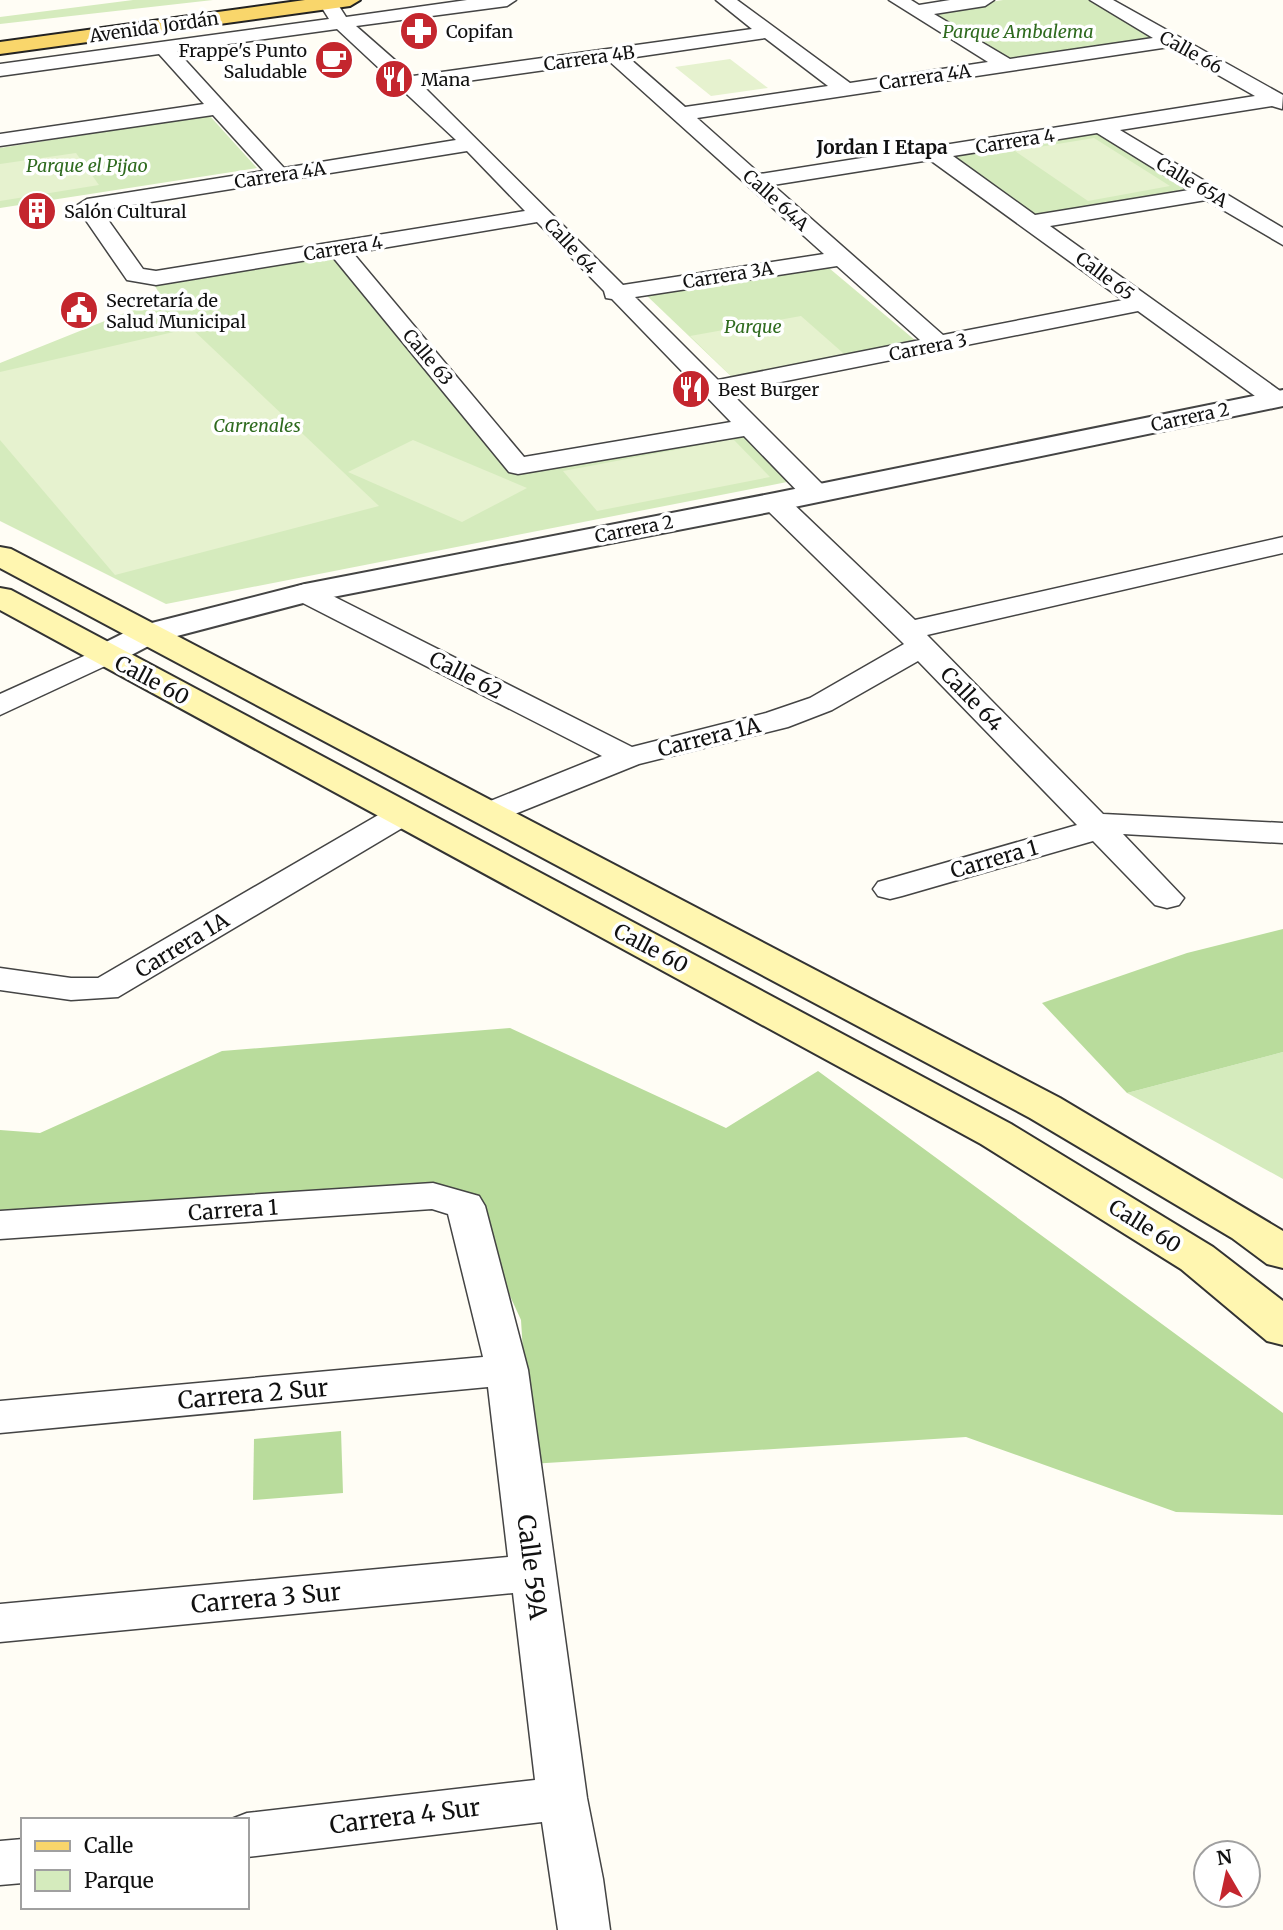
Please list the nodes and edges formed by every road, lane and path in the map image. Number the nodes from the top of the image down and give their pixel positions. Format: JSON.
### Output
{"nodes":[{"id":1,"x":274,"y":0,"type":"edge"},
{"id":2,"x":507,"y":0,"type":"edge"},
{"id":3,"x":725,"y":0,"type":"edge"},
{"id":4,"x":898,"y":0,"type":"edge"},
{"id":5,"x":985,"y":0,"type":"edge"},
{"id":6,"x":1099,"y":0,"type":"edge"},
{"id":7,"x":335,"y":1,"type":"edge"},
{"id":8,"x":915,"y":10,"type":"junction"},
{"id":9,"x":341,"y":23,"type":"junction"},
{"id":10,"x":769,"y":32,"type":"junction"},
{"id":11,"x":0,"y":36,"type":"edge"},
{"id":12,"x":1171,"y":41,"type":"junction"},
{"id":13,"x":163,"y":47,"type":"junction"},
{"id":14,"x":0,"y":48,"type":"edge"},
{"id":15,"x":613,"y":54,"type":"junction"},
{"id":16,"x":1008,"y":66,"type":"junction"},
{"id":17,"x":0,"y":70,"type":"edge"},
{"id":18,"x":409,"y":83,"type":"junction"},
{"id":19,"x":844,"y":88,"type":"junction"},
{"id":20,"x":1279,"y":101,"type":"edge"},
{"id":21,"x":218,"y":108,"type":"junction"},
{"id":22,"x":680,"y":114,"type":"junction"},
{"id":23,"x":1101,"y":127,"type":"junction"},
{"id":24,"x":0,"y":140,"type":"edge"},
{"id":25,"x":472,"y":144,"type":"junction"},
{"id":26,"x":935,"y":153,"type":"junction"},
{"id":27,"x":279,"y":175,"type":"junction"},
{"id":28,"x":754,"y":181,"type":"junction"},
{"id":29,"x":1210,"y":193,"type":"junction"},
{"id":30,"x":541,"y":215,"type":"junction"},
{"id":31,"x":1033,"y":222,"type":"junction"},
{"id":32,"x":1283,"y":237,"type":"edge"},
{"id":33,"x":338,"y":249,"type":"junction"},
{"id":34,"x":842,"y":258,"type":"junction"},
{"id":35,"x":144,"y":278,"type":"joint"},
{"id":36,"x":614,"y":293,"type":"junction"},
{"id":37,"x":1143,"y":303,"type":"junction"},
{"id":38,"x":940,"y":345,"type":"junction"},
{"id":39,"x":713,"y":388,"type":"junction"},
{"id":40,"x":1279,"y":398,"type":"edge"},
{"id":41,"x":749,"y":427,"type":"junction"},
{"id":42,"x":816,"y":494,"type":"junction"},
{"id":43,"x":775,"y":502,"type":"junction"},
{"id":44,"x":1283,"y":545,"type":"edge"},
{"id":45,"x":0,"y":556,"type":"edge"},
{"id":46,"x":305,"y":593,"type":"junction"},
{"id":47,"x":0,"y":597,"type":"edge"},
{"id":48,"x":148,"y":634,"type":"junction"},
{"id":49,"x":915,"y":639,"type":"junction"},
{"id":50,"x":106,"y":655,"type":"junction"},
{"id":51,"x":0,"y":706,"type":"edge"},
{"id":52,"x":628,"y":757,"type":"junction"},
{"id":53,"x":489,"y":813,"type":"junction"},
{"id":54,"x":402,"y":814,"type":"junction"},
{"id":55,"x":1096,"y":826,"type":"junction"},
{"id":56,"x":1283,"y":833,"type":"edge"},
{"id":57,"x":890,"y":889,"type":"dead end"},
{"id":58,"x":1167,"y":898,"type":"dead end"},
{"id":59,"x":0,"y":979,"type":"edge"},
{"id":60,"x":465,"y":1206,"type":"joint"},
{"id":61,"x":0,"y":1225,"type":"edge"},
{"id":62,"x":1283,"y":1253,"type":"edge"},
{"id":63,"x":1283,"y":1329,"type":"edge"},
{"id":64,"x":507,"y":1370,"type":"junction"},
{"id":65,"x":0,"y":1417,"type":"edge"},
{"id":66,"x":532,"y":1573,"type":"junction"},
{"id":67,"x":0,"y":1623,"type":"edge"},
{"id":68,"x":562,"y":1798,"type":"junction"},
{"id":69,"x":248,"y":1835,"type":"edge"},
{"id":70,"x":21,"y":1861,"type":"edge"},
{"id":71,"x":0,"y":1863,"type":"edge"},
{"id":72,"x":584,"y":1930,"type":"edge"}],
"edges":[{"from":1,"to":11,"type":"main road","name":"Avenida Jordán"},
{"from":2,"to":9,"type":"street"},
{"from":3,"to":10,"type":"street"},
{"from":4,"to":8,"type":"street"},
{"from":5,"to":8,"type":"street"},
{"from":6,"to":12,"type":"street","name":"Calle 66"},
{"from":7,"to":9,"type":"street","name":"Calle 64"},
{"from":7,"to":14,"type":"main road","name":"Avenida Jordán"},
{"from":8,"to":16,"type":"street"},
{"from":9,"to":13,"type":"street"},
{"from":9,"to":18,"type":"street","name":"Calle 64"},
{"from":10,"to":15,"type":"street","name":"Carrera 4B"},
{"from":10,"to":19,"type":"street"},
{"from":12,"to":16,"type":"street","name":"Carrera 4A"},
{"from":12,"to":20,"type":"street","name":"Calle 66"},
{"from":13,"to":17,"type":"street"},
{"from":13,"to":21,"type":"street"},
{"from":15,"to":18,"type":"street","name":"Carrera 4B"},
{"from":15,"to":22,"type":"street","name":"Calle 64A"},
{"from":16,"to":19,"type":"street","name":"Carrera 4A"},
{"from":18,"to":25,"type":"street","name":"Calle 64"},
{"from":19,"to":22,"type":"street","name":"Carrera 4A"},
{"from":20,"to":23,"type":"street","name":"Carrera 4"},
{"from":21,"to":24,"type":"street"},
{"from":21,"to":27,"type":"street"},
{"from":22,"to":28,"type":"street","name":"Calle 64A"},
{"from":23,"to":26,"type":"street","name":"Carrera 4"},
{"from":23,"to":29,"type":"street","name":"Calle 65A"},
{"from":25,"to":27,"type":"street","name":"Carrera 4A"},
{"from":25,"to":30,"type":"street","name":"Calle 64"},
{"from":26,"to":28,"type":"street","name":"Carrera 4"},
{"from":26,"to":31,"type":"street","name":"Calle 65"},
{"from":27,"to":35,"type":"street","name":"Carrera 4A"},
{"from":28,"to":34,"type":"street","name":"Calle 64A"},
{"from":29,"to":31,"type":"street"},
{"from":29,"to":32,"type":"street","name":"Calle 65A"},
{"from":30,"to":33,"type":"street","name":"Carrera 4"},
{"from":30,"to":36,"type":"street","name":"Calle 64"},
{"from":31,"to":37,"type":"street","name":"Calle 65"},
{"from":33,"to":35,"type":"street","name":"Carrera 4"},
{"from":33,"to":41,"type":"street","name":"Calle 63"},
{"from":34,"to":36,"type":"street","name":"Carrera 3A"},
{"from":34,"to":38,"type":"street","name":"Calle 64A"},
{"from":36,"to":39,"type":"street","name":"Calle 64"},
{"from":37,"to":38,"type":"street","name":"Carrera 3"},
{"from":37,"to":40,"type":"street","name":"Calle 65"},
{"from":38,"to":39,"type":"street","name":"Carrera 3"},
{"from":39,"to":41,"type":"street","name":"Calle 64"},
{"from":40,"to":42,"type":"street","name":"Carrera 2"},
{"from":41,"to":42,"type":"street","name":"Calle 64"},
{"from":42,"to":43,"type":"street","name":"Carrera 2"},
{"from":43,"to":46,"type":"street","name":"Carrera 2"},
{"from":43,"to":49,"type":"street","name":"Calle 64"},
{"from":44,"to":49,"type":"street","name":"Carrera 1A"},
{"from":45,"to":48,"type":"main road","name":"Calle 60"},
{"from":46,"to":48,"type":"street","name":"Carrera 2"},
{"from":46,"to":52,"type":"street","name":"Calle 62"},
{"from":47,"to":50,"type":"main road","name":"Calle 60"},
{"from":48,"to":50,"type":"street","name":"Carrera 2"},
{"from":48,"to":53,"type":"main road","name":"Calle 60"},
{"from":49,"to":52,"type":"street","name":"Carrera 1A"},
{"from":49,"to":55,"type":"street","name":"Calle 64"},
{"from":50,"to":51,"type":"street","name":"Carrera 2"},
{"from":50,"to":54,"type":"main road","name":"Calle 60"},
{"from":52,"to":53,"type":"street","name":"Carrera 1A"},
{"from":53,"to":62,"type":"main road","name":"Calle 60"},
{"from":54,"to":59,"type":"street","name":"Carrera 1A"},
{"from":54,"to":63,"type":"main road","name":"Calle 60"},
{"from":55,"to":56,"type":"street","name":"Carrera 1"},
{"from":55,"to":57,"type":"street","name":"Carrera 1"},
{"from":55,"to":58,"type":"street","name":"Calle 64"},
{"from":60,"to":61,"type":"street","name":"Carrera 1"},
{"from":60,"to":64,"type":"street","name":"Calle 59A"},
{"from":64,"to":65,"type":"street","name":"Carrera 2 Sur"},
{"from":64,"to":66,"type":"street","name":"Calle 59A"},
{"from":66,"to":67,"type":"street","name":"Carrera 3 Sur"},
{"from":66,"to":68,"type":"street","name":"Calle 59A"},
{"from":68,"to":69,"type":"street","name":"Carrera 4 Sur"},
{"from":68,"to":72,"type":"street","name":"Calle 59A"},
{"from":70,"to":71,"type":"street"}]}
